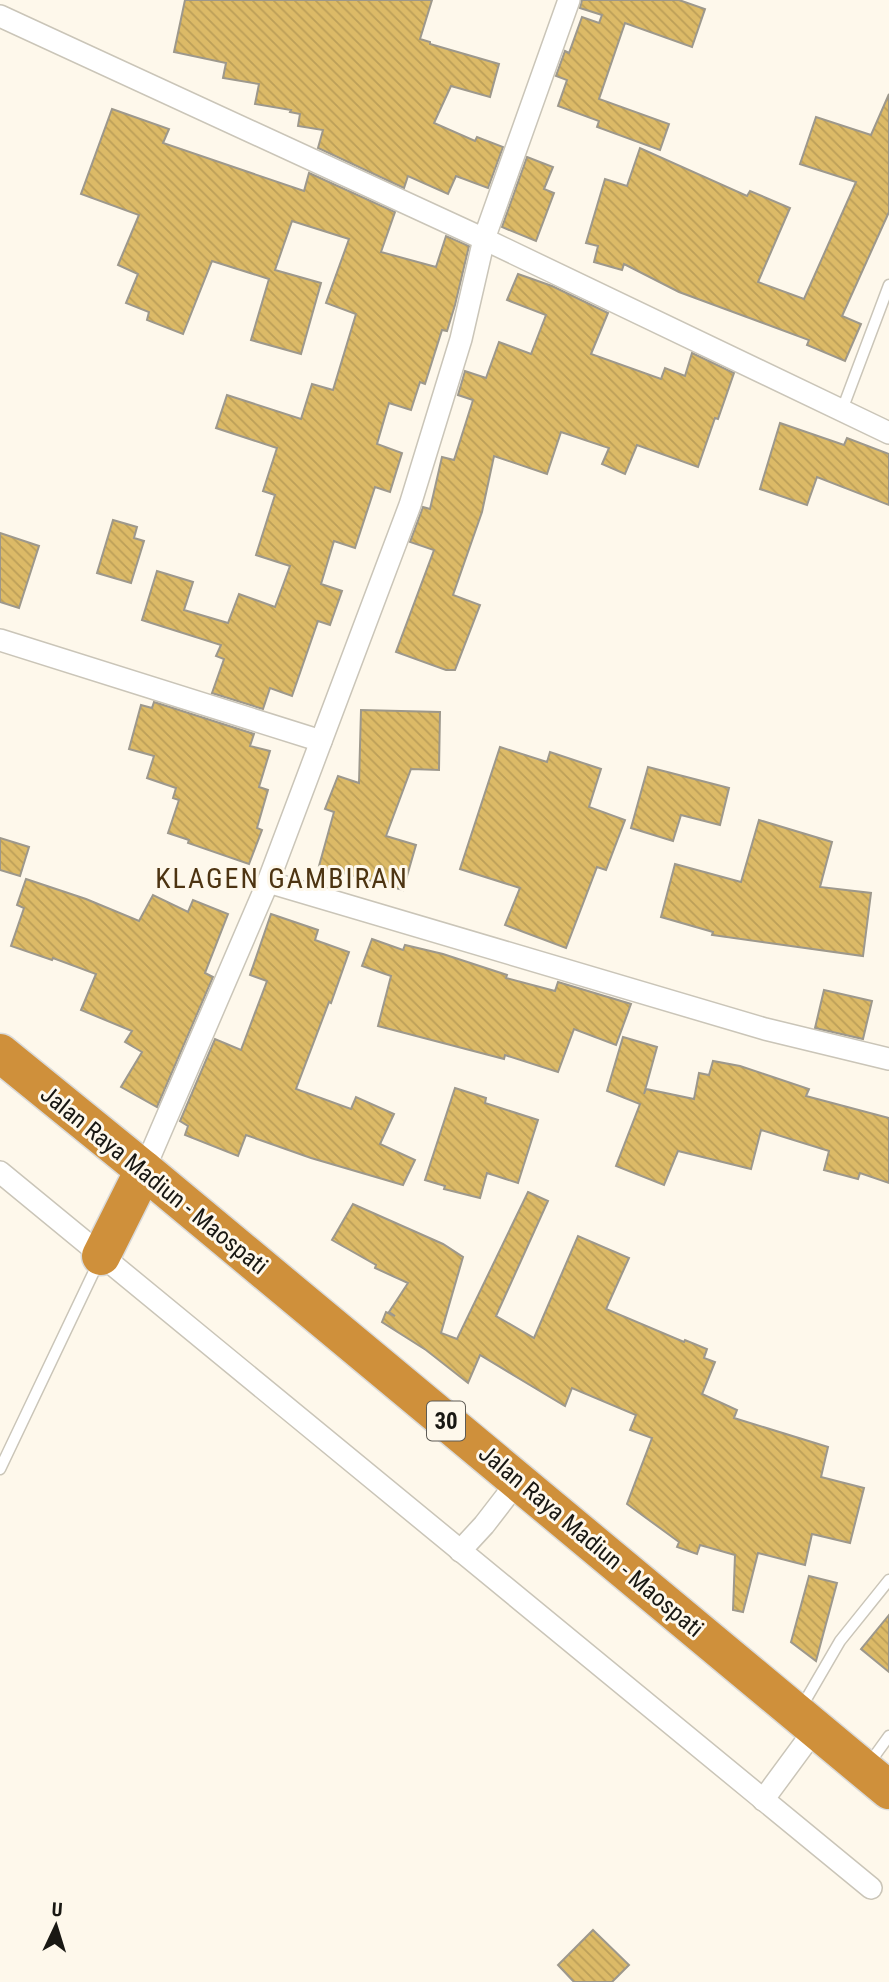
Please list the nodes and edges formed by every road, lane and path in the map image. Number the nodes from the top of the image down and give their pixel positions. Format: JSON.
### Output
{"nodes":[{"id":1,"x":569,"y":0,"type":"edge"},
{"id":2,"x":0,"y":16,"type":"edge"},
{"id":3,"x":484,"y":239,"type":"junction"},
{"id":4,"x":889,"y":285,"type":"edge"},
{"id":5,"x":842,"y":410,"type":"junction"},
{"id":6,"x":889,"y":432,"type":"edge"},
{"id":7,"x":0,"y":640,"type":"edge"},
{"id":8,"x":321,"y":741,"type":"junction"},
{"id":9,"x":268,"y":882,"type":"junction"},
{"id":10,"x":0,"y":1053,"type":"edge"},
{"id":11,"x":889,"y":1059,"type":"edge"},
{"id":12,"x":144,"y":1170,"type":"junction"},
{"id":13,"x":0,"y":1173,"type":"edge"},
{"id":14,"x":101,"y":1256,"type":"junction"},
{"id":15,"x":0,"y":1469,"type":"edge"},
{"id":16,"x":518,"y":1481,"type":"junction"},
{"id":17,"x":460,"y":1551,"type":"junction"},
{"id":18,"x":889,"y":1580,"type":"edge"},
{"id":19,"x":807,"y":1721,"type":"junction"},
{"id":20,"x":889,"y":1736,"type":"edge"},
{"id":21,"x":877,"y":1780,"type":"edge"},
{"id":22,"x":762,"y":1800,"type":"junction"},
{"id":23,"x":871,"y":1888,"type":"dead end"}],
"edges":[{"from":1,"to":3,"type":"street"},
{"from":2,"to":3,"type":"street"},
{"from":3,"to":5,"type":"street"},
{"from":3,"to":8,"type":"street"},
{"from":4,"to":5,"type":"lane"},
{"from":5,"to":6,"type":"street"},
{"from":7,"to":8,"type":"street"},
{"from":8,"to":9,"type":"street"},
{"from":9,"to":11,"type":"street"},
{"from":9,"to":12,"type":"street"},
{"from":10,"to":12,"type":"highway","name":"Jalan Raya Madiun - Maospati","number":"30"},
{"from":12,"to":14,"type":"highway"},
{"from":12,"to":16,"type":"highway","name":"Jalan Raya Madiun - Maospati","number":"30"},
{"from":13,"to":14,"type":"street"},
{"from":14,"to":15,"type":"lane"},
{"from":14,"to":17,"type":"street"},
{"from":16,"to":17,"type":"street"},
{"from":16,"to":19,"type":"highway","name":"Jalan Raya Madiun - Maospati","number":"30"},
{"from":17,"to":22,"type":"street"},
{"from":18,"to":19,"type":"lane"},
{"from":19,"to":21,"type":"highway","name":"Jalan Raya Madiun - Maospati","number":"30"},
{"from":19,"to":22,"type":"street"},
{"from":20,"to":21,"type":"lane"},
{"from":22,"to":23,"type":"street"}]}
